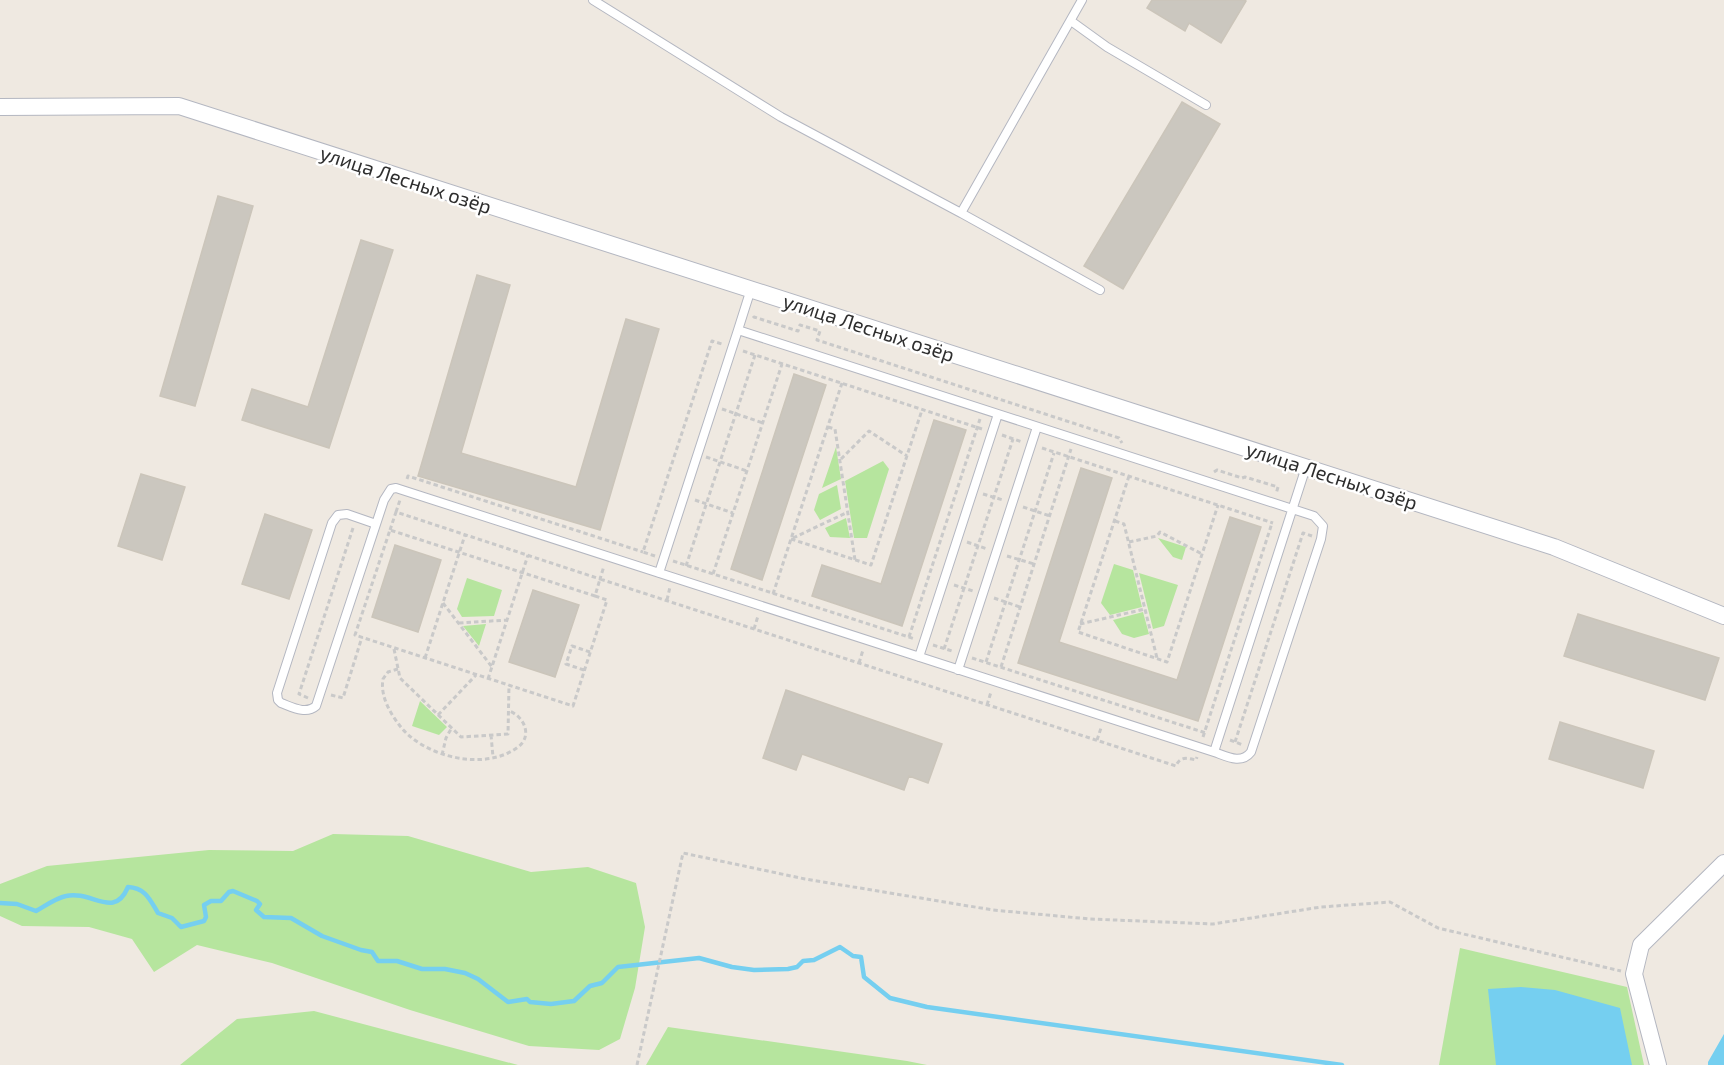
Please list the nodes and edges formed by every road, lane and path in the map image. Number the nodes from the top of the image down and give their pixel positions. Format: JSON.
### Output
{"nodes":[{"id":1,"x":593,"y":0,"type":"edge"},
{"id":2,"x":1082,"y":0,"type":"edge"},
{"id":3,"x":1071,"y":21,"type":"junction"},
{"id":4,"x":1206,"y":105,"type":"dead end"},
{"id":5,"x":0,"y":107,"type":"edge"},
{"id":6,"x":961,"y":213,"type":"junction"},
{"id":7,"x":751,"y":289,"type":"junction"},
{"id":8,"x":1100,"y":290,"type":"dead end"},
{"id":9,"x":738,"y":330,"type":"junction"},
{"id":10,"x":732,"y":348,"type":"junction"},
{"id":11,"x":755,"y":355,"type":"junction"},
{"id":12,"x":782,"y":364,"type":"junction"},
{"id":13,"x":842,"y":383,"type":"junction"},
{"id":14,"x":988,"y":395,"type":"dead end"},
{"id":15,"x":693,"y":400,"type":"junction"},
{"id":16,"x":713,"y":406,"type":"junction"},
{"id":17,"x":922,"y":409,"type":"junction"},
{"id":18,"x":984,"y":409,"type":"junction"},
{"id":19,"x":735,"y":414,"type":"junction"},
{"id":20,"x":998,"y":414,"type":"junction"},
{"id":21,"x":763,"y":423,"type":"junction"},
{"id":22,"x":1079,"y":425,"type":"dead end"},
{"id":23,"x":1037,"y":426,"type":"junction"},
{"id":24,"x":828,"y":427,"type":"junction"},
{"id":25,"x":978,"y":427,"type":"junction"},
{"id":26,"x":992,"y":432,"type":"junction"},
{"id":27,"x":1013,"y":439,"type":"junction"},
{"id":28,"x":1075,"y":439,"type":"junction"},
{"id":29,"x":1031,"y":445,"type":"junction"},
{"id":30,"x":1054,"y":452,"type":"junction"},
{"id":31,"x":698,"y":454,"type":"junction"},
{"id":32,"x":907,"y":456,"type":"junction"},
{"id":33,"x":1069,"y":457,"type":"junction"},
{"id":34,"x":840,"y":460,"type":"junction"},
{"id":35,"x":720,"y":462,"type":"junction"},
{"id":36,"x":1306,"y":467,"type":"junction"},
{"id":37,"x":747,"y":471,"type":"junction"},
{"id":38,"x":1129,"y":476,"type":"junction"},
{"id":39,"x":663,"y":490,"type":"junction"},
{"id":40,"x":684,"y":497,"type":"junction"},
{"id":41,"x":706,"y":504,"type":"junction"},
{"id":42,"x":1218,"y":505,"type":"junction"},
{"id":43,"x":1293,"y":509,"type":"junction"},
{"id":44,"x":848,"y":512,"type":"junction"},
{"id":45,"x":733,"y":513,"type":"junction"},
{"id":46,"x":1114,"y":521,"type":"junction"},
{"id":47,"x":1272,"y":523,"type":"junction"},
{"id":48,"x":376,"y":524,"type":"junction"},
{"id":49,"x":1287,"y":528,"type":"junction"},
{"id":50,"x":390,"y":530,"type":"junction"},
{"id":51,"x":1303,"y":533,"type":"junction"},
{"id":52,"x":465,"y":535,"type":"junction"},
{"id":53,"x":791,"y":539,"type":"junction"},
{"id":54,"x":1321,"y":539,"type":"junction"},
{"id":55,"x":1129,"y":542,"type":"junction"},
{"id":56,"x":460,"y":553,"type":"junction"},
{"id":57,"x":1202,"y":554,"type":"junction"},
{"id":58,"x":528,"y":555,"type":"junction"},
{"id":59,"x":664,"y":558,"type":"junction"},
{"id":60,"x":855,"y":560,"type":"junction"},
{"id":61,"x":686,"y":566,"type":"dead end"},
{"id":62,"x":523,"y":573,"type":"junction"},
{"id":63,"x":659,"y":573,"type":"junction"},
{"id":64,"x":713,"y":574,"type":"dead end"},
{"id":65,"x":600,"y":579,"type":"junction"},
{"id":66,"x":773,"y":594,"type":"dead end"},
{"id":67,"x":595,"y":596,"type":"junction"},
{"id":68,"x":443,"y":603,"type":"junction"},
{"id":69,"x":1145,"y":609,"type":"junction"},
{"id":70,"x":1724,"y":616,"type":"edge"},
{"id":71,"x":507,"y":620,"type":"junction"},
{"id":72,"x":459,"y":623,"type":"junction"},
{"id":73,"x":1080,"y":624,"type":"junction"},
{"id":74,"x":909,"y":637,"type":"dead end"},
{"id":75,"x":394,"y":648,"type":"junction"},
{"id":76,"x":944,"y":649,"type":"dead end"},
{"id":77,"x":590,"y":652,"type":"junction"},
{"id":78,"x":919,"y":657,"type":"junction"},
{"id":79,"x":425,"y":658,"type":"junction"},
{"id":80,"x":1157,"y":658,"type":"junction"},
{"id":81,"x":986,"y":662,"type":"dead end"},
{"id":82,"x":492,"y":667,"type":"junction"},
{"id":83,"x":1001,"y":667,"type":"dead end"},
{"id":84,"x":398,"y":669,"type":"junction"},
{"id":85,"x":584,"y":670,"type":"junction"},
{"id":86,"x":958,"y":670,"type":"junction"},
{"id":87,"x":476,"y":675,"type":"junction"},
{"id":88,"x":488,"y":679,"type":"junction"},
{"id":89,"x":508,"y":685,"type":"junction"},
{"id":90,"x":508,"y":711,"type":"junction"},
{"id":91,"x":438,"y":715,"type":"junction"},
{"id":92,"x":452,"y":728,"type":"junction"},
{"id":93,"x":491,"y":735,"type":"junction"},
{"id":94,"x":1235,"y":742,"type":"dead end"},
{"id":95,"x":1200,"y":748,"type":"junction"},
{"id":96,"x":1214,"y":752,"type":"junction"},
{"id":97,"x":442,"y":755,"type":"junction"},
{"id":98,"x":493,"y":757,"type":"junction"},
{"id":99,"x":1724,"y":863,"type":"edge"},
{"id":100,"x":1635,"y":975,"type":"junction"},
{"id":101,"x":637,"y":1065,"type":"edge"},
{"id":102,"x":1658,"y":1065,"type":"edge"}],
"edges":[{"from":1,"to":6,"type":"lane"},
{"from":2,"to":3,"type":"lane"},
{"from":3,"to":4,"type":"lane"},
{"from":3,"to":6,"type":"lane"},
{"from":5,"to":7,"type":"street","name":"улица Лесных озёр"},
{"from":6,"to":8,"type":"lane"},
{"from":7,"to":9,"type":"lane"},
{"from":7,"to":36,"type":"street","name":"улица Лесных озёр"},
{"from":9,"to":10,"type":"lane"},
{"from":9,"to":18,"type":"lane"},
{"from":10,"to":11,"type":"path"},
{"from":10,"to":15,"type":"path"},
{"from":10,"to":16,"type":"lane"},
{"from":11,"to":12,"type":"path"},
{"from":11,"to":19,"type":"path"},
{"from":12,"to":13,"type":"path"},
{"from":12,"to":21,"type":"path"},
{"from":13,"to":17,"type":"path"},
{"from":13,"to":24,"type":"path"},
{"from":14,"to":18,"type":"path"},
{"from":15,"to":16,"type":"path"},
{"from":15,"to":39,"type":"path"},
{"from":16,"to":19,"type":"path"},
{"from":16,"to":31,"type":"lane"},
{"from":17,"to":25,"type":"path"},
{"from":17,"to":32,"type":"path"},
{"from":18,"to":20,"type":"lane"},
{"from":18,"to":25,"type":"path"},
{"from":19,"to":21,"type":"path"},
{"from":19,"to":35,"type":"path"},
{"from":20,"to":23,"type":"lane"},
{"from":20,"to":26,"type":"lane"},
{"from":21,"to":37,"type":"path"},
{"from":22,"to":28,"type":"path"},
{"from":23,"to":28,"type":"lane"},
{"from":23,"to":29,"type":"lane"},
{"from":24,"to":34,"type":"path"},
{"from":24,"to":53,"type":"path"},
{"from":25,"to":26,"type":"path"},
{"from":25,"to":74,"type":"path"},
{"from":26,"to":27,"type":"path"},
{"from":26,"to":78,"type":"lane"},
{"from":27,"to":29,"type":"path"},
{"from":27,"to":76,"type":"path"},
{"from":28,"to":33,"type":"path"},
{"from":28,"to":43,"type":"lane"},
{"from":29,"to":30,"type":"path"},
{"from":29,"to":86,"type":"lane"},
{"from":30,"to":33,"type":"path"},
{"from":30,"to":81,"type":"path"},
{"from":31,"to":35,"type":"path"},
{"from":31,"to":40,"type":"lane"},
{"from":32,"to":34,"type":"path"},
{"from":32,"to":60,"type":"path"},
{"from":33,"to":38,"type":"path"},
{"from":33,"to":83,"type":"path"},
{"from":34,"to":44,"type":"path"},
{"from":35,"to":37,"type":"path"},
{"from":35,"to":41,"type":"path"},
{"from":36,"to":43,"type":"lane"},
{"from":36,"to":70,"type":"street","name":"улица Лесных озёр"},
{"from":37,"to":45,"type":"path"},
{"from":38,"to":42,"type":"path"},
{"from":38,"to":46,"type":"path"},
{"from":39,"to":40,"type":"path"},
{"from":39,"to":59,"type":"path"},
{"from":40,"to":41,"type":"path"},
{"from":40,"to":59,"type":"lane"},
{"from":41,"to":45,"type":"path"},
{"from":41,"to":61,"type":"path"},
{"from":42,"to":47,"type":"path"},
{"from":42,"to":57,"type":"path"},
{"from":43,"to":49,"type":"lane"},
{"from":43,"to":54,"type":"lane"},
{"from":44,"to":53,"type":"path"},
{"from":44,"to":60,"type":"path"},
{"from":45,"to":64,"type":"path"},
{"from":46,"to":55,"type":"path"},
{"from":46,"to":73,"type":"path"},
{"from":47,"to":49,"type":"path"},
{"from":47,"to":95,"type":"path"},
{"from":48,"to":48,"type":"lane"},
{"from":48,"to":63,"type":"lane"},
{"from":49,"to":51,"type":"path"},
{"from":49,"to":96,"type":"lane"},
{"from":50,"to":52,"type":"path"},
{"from":50,"to":56,"type":"path"},
{"from":50,"to":75,"type":"path"},
{"from":51,"to":54,"type":"path"},
{"from":51,"to":94,"type":"path"},
{"from":52,"to":56,"type":"path"},
{"from":52,"to":58,"type":"path"},
{"from":53,"to":60,"type":"path"},
{"from":53,"to":66,"type":"path"},
{"from":54,"to":96,"type":"lane"},
{"from":55,"to":57,"type":"path"},
{"from":55,"to":69,"type":"path"},
{"from":56,"to":62,"type":"path"},
{"from":56,"to":68,"type":"path"},
{"from":57,"to":80,"type":"path"},
{"from":58,"to":62,"type":"path"},
{"from":58,"to":65,"type":"path"},
{"from":59,"to":63,"type":"lane"},
{"from":62,"to":67,"type":"path"},
{"from":62,"to":71,"type":"path"},
{"from":63,"to":78,"type":"lane"},
{"from":65,"to":67,"type":"path"},
{"from":65,"to":95,"type":"path"},
{"from":67,"to":77,"type":"path"},
{"from":68,"to":72,"type":"path"},
{"from":68,"to":79,"type":"path"},
{"from":69,"to":73,"type":"path"},
{"from":69,"to":80,"type":"path"},
{"from":71,"to":72,"type":"path"},
{"from":71,"to":82,"type":"path"},
{"from":72,"to":82,"type":"path"},
{"from":73,"to":80,"type":"path"},
{"from":75,"to":79,"type":"path"},
{"from":75,"to":84,"type":"path"},
{"from":77,"to":85,"type":"path"},
{"from":77,"to":85,"type":"path"},
{"from":78,"to":86,"type":"lane"},
{"from":79,"to":87,"type":"path"},
{"from":82,"to":88,"type":"path"},
{"from":84,"to":91,"type":"path"},
{"from":84,"to":97,"type":"path"},
{"from":85,"to":89,"type":"path"},
{"from":86,"to":95,"type":"lane"},
{"from":87,"to":88,"type":"path"},
{"from":87,"to":91,"type":"path"},
{"from":88,"to":89,"type":"path"},
{"from":89,"to":90,"type":"path"},
{"from":90,"to":93,"type":"path"},
{"from":90,"to":98,"type":"path"},
{"from":91,"to":92,"type":"path"},
{"from":92,"to":93,"type":"path"},
{"from":92,"to":97,"type":"path"},
{"from":93,"to":98,"type":"path"},
{"from":95,"to":96,"type":"lane"},
{"from":97,"to":98,"type":"path"},
{"from":99,"to":100,"type":"street"},
{"from":100,"to":101,"type":"path"},
{"from":100,"to":102,"type":"street"}]}
